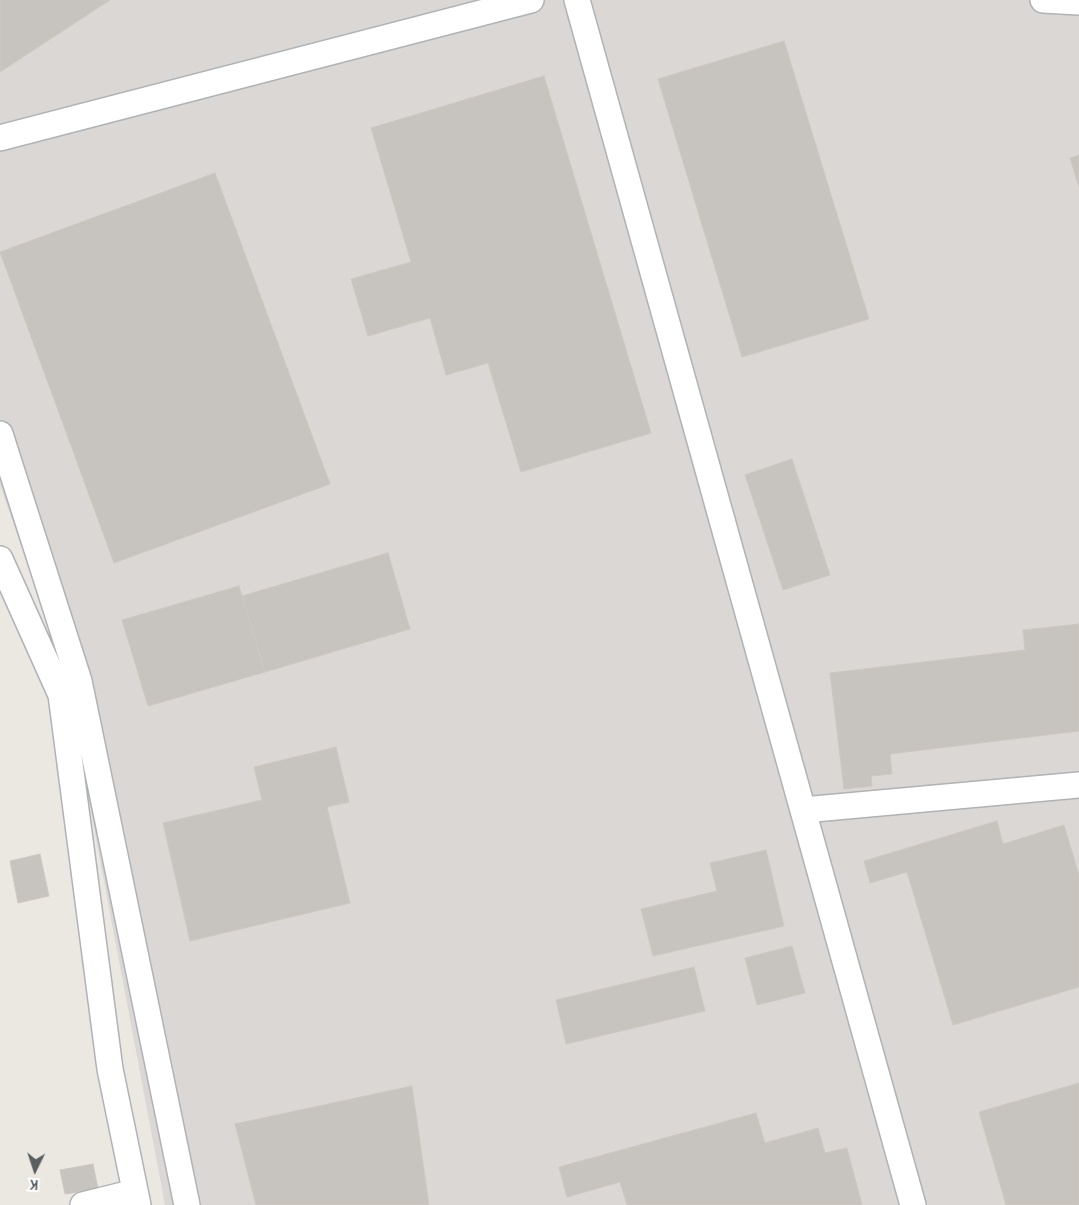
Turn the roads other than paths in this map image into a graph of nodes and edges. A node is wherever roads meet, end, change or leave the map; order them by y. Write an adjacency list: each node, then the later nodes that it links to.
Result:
1 (531, 0): 5 (street)
2 (577, 0): 9 (street)
3 (1044, 0): 4 (street)
4 (1079, 2)
5 (0, 138)
6 (0, 434): 12 (street)
7 (0, 559): 10 (street)
8 (1079, 785): 9 (street)
9 (803, 810): 13 (street)
10 (136, 1198): 11 (street)
11 (82, 1205)
12 (187, 1205)
13 (913, 1205)

